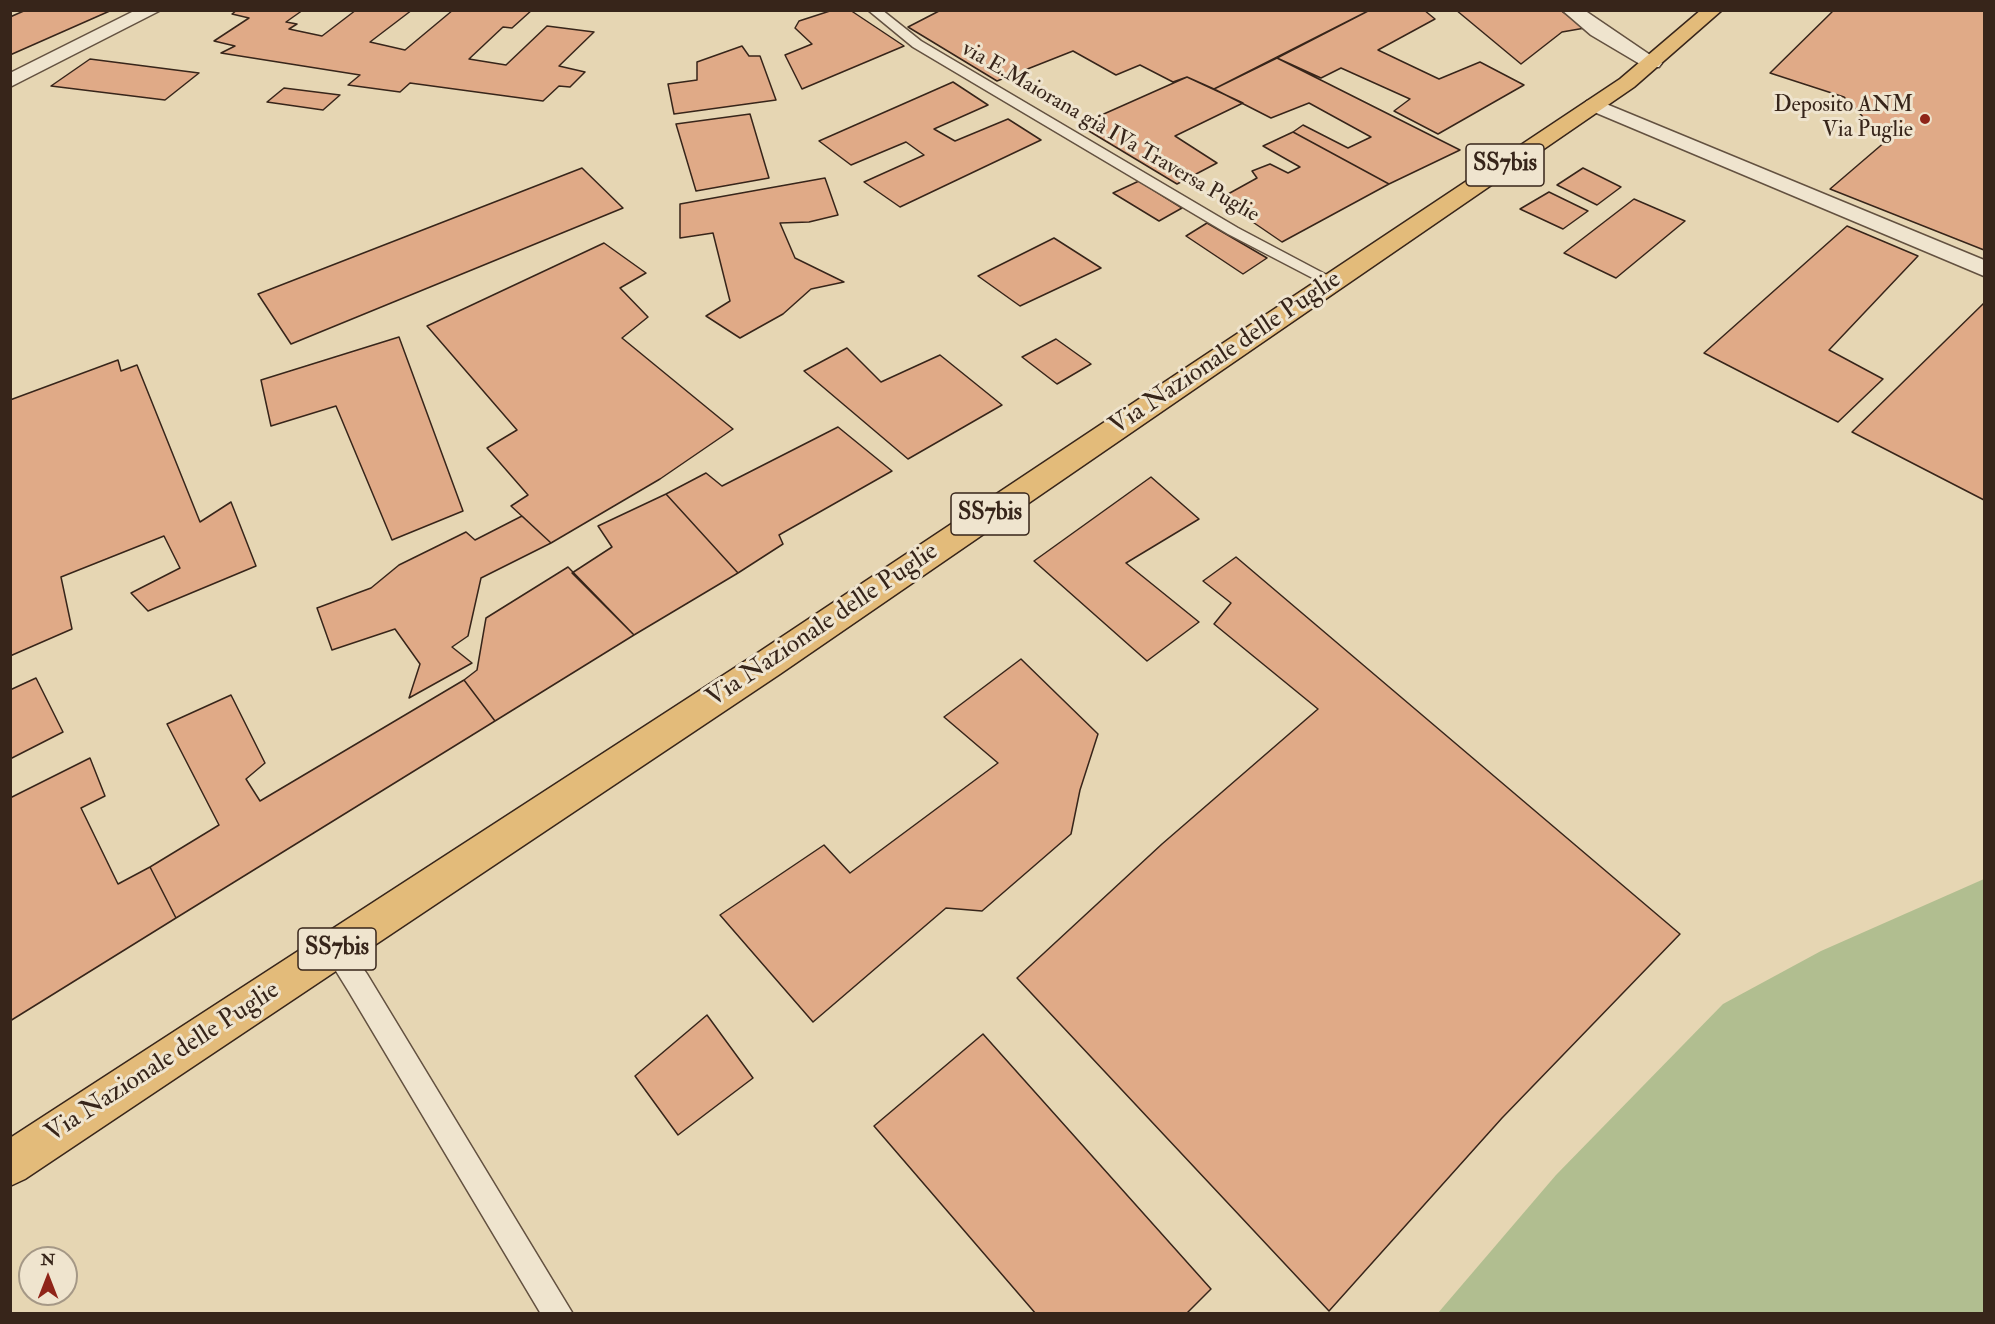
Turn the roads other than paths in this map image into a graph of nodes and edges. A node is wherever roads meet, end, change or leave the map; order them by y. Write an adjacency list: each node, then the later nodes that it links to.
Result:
1 (152, 10): 6 (street)
2 (874, 10): 9 (lane, via E.Maiorana già IVa Traversa Puglie)
3 (1571, 10): 5 (street)
4 (1713, 10): 5 (main road, Via Nazionale delle Puglie / SS7bis)
5 (1652, 63): 7 (main road, Via Nazionale delle Puglie / SS7bis)
6 (10, 81)
7 (1594, 105): 8 (street); 9 (main road, Via Nazionale delle Puglie / SS7bis)
8 (1984, 269)
9 (1332, 282): 10 (main road, Via Nazionale delle Puglie / SS7bis)
10 (335, 950): 11 (main road, Via Nazionale delle Puglie / SS7bis); 12 (lane)
11 (10, 1164)
12 (558, 1314)

